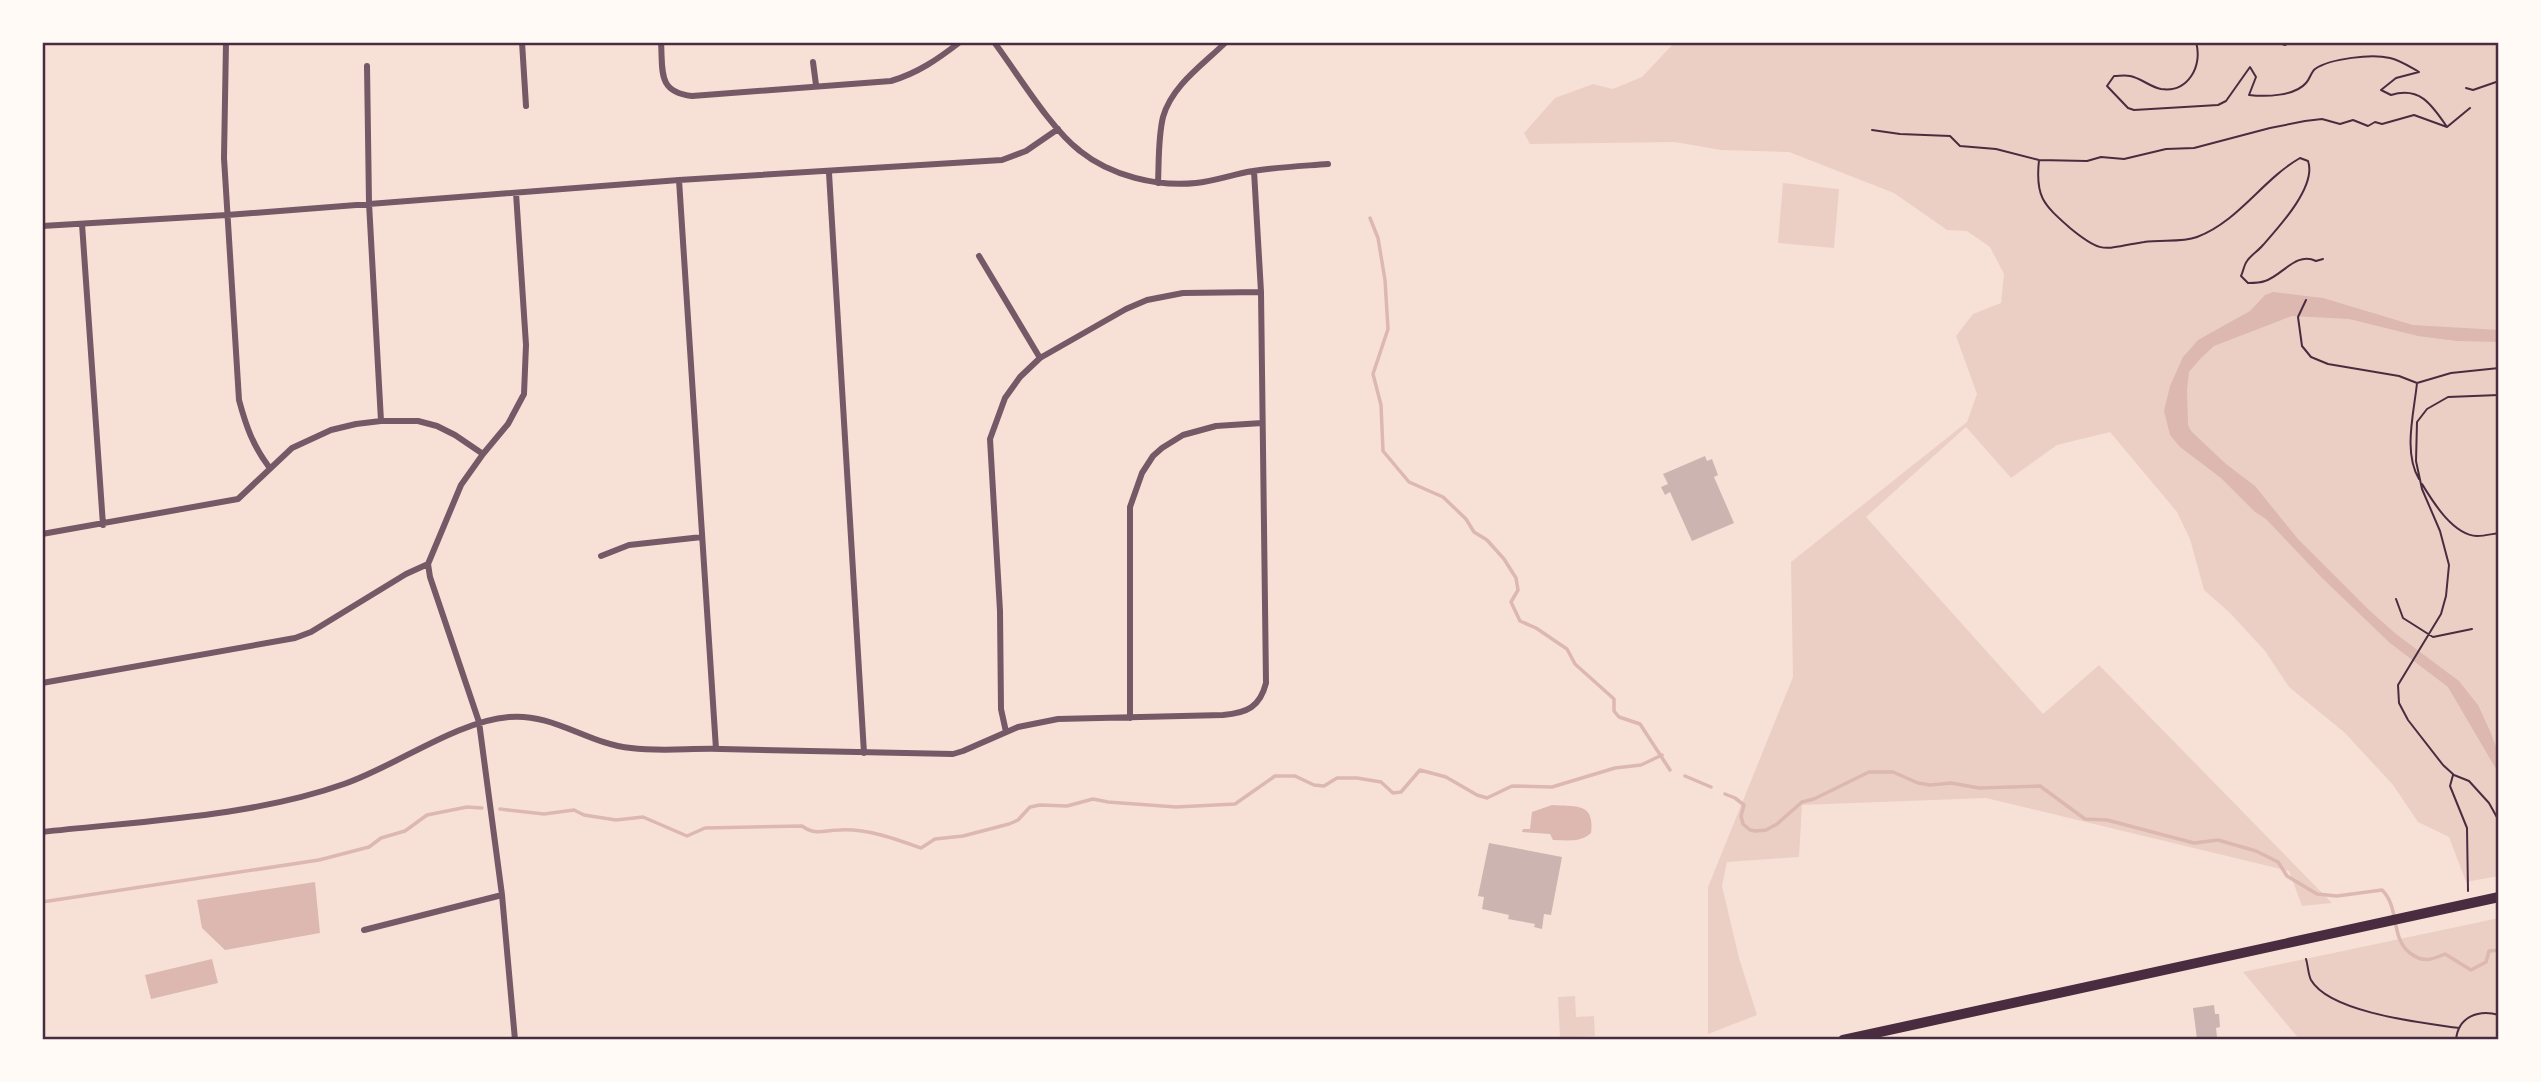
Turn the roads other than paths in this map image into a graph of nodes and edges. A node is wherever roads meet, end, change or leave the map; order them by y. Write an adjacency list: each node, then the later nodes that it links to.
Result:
1 (226, 42): 19 (street)
2 (522, 42): 10 (street)
3 (661, 42): 9 (street)
4 (960, 42): 9 (street)
5 (995, 42): 11 (street)
6 (1226, 42): 16 (street)
7 (813, 62): 9 (street)
8 (367, 66): 18 (street)
9 (816, 85)
10 (526, 106)
11 (1058, 129): 14 (street); 16 (street)
12 (1328, 164): 13 (street)
13 (1254, 171): 16 (street); 23 (street)
14 (829, 173): 15 (street); 39 (street)
15 (679, 180): 17 (street); 31 (street)
16 (1158, 183)
17 (516, 193): 18 (street); 27 (street)
18 (369, 202): 19 (street); 25 (street)
19 (227, 215): 20 (street); 28 (street)
20 (82, 224): 21 (street); 29 (street)
21 (42, 226)
22 (979, 256): 24 (street)
23 (1261, 292): 24 (street); 26 (street)
24 (1040, 358): 37 (street)
25 (381, 421): 27 (street); 28 (street)
26 (1262, 423): 35 (street); 35 (street)
27 (482, 454): 33 (street)
28 (269, 467): 29 (street)
29 (103, 525): 30 (street)
30 (42, 534)
31 (702, 537): 32 (street); 38 (street)
32 (601, 556)
33 (428, 564): 34 (street); 36 (street)
34 (42, 683)
35 (1130, 718): 37 (street)
36 (479, 722): 38 (street); 40 (street); 41 (street)
37 (1006, 733): 39 (street)
38 (716, 749): 39 (street)
39 (864, 753)
40 (42, 832)
41 (502, 895): 43 (street); 44 (street)
42 (2499, 897): 45 (main road)
43 (364, 930)
44 (515, 1040)
45 (1843, 1040)

